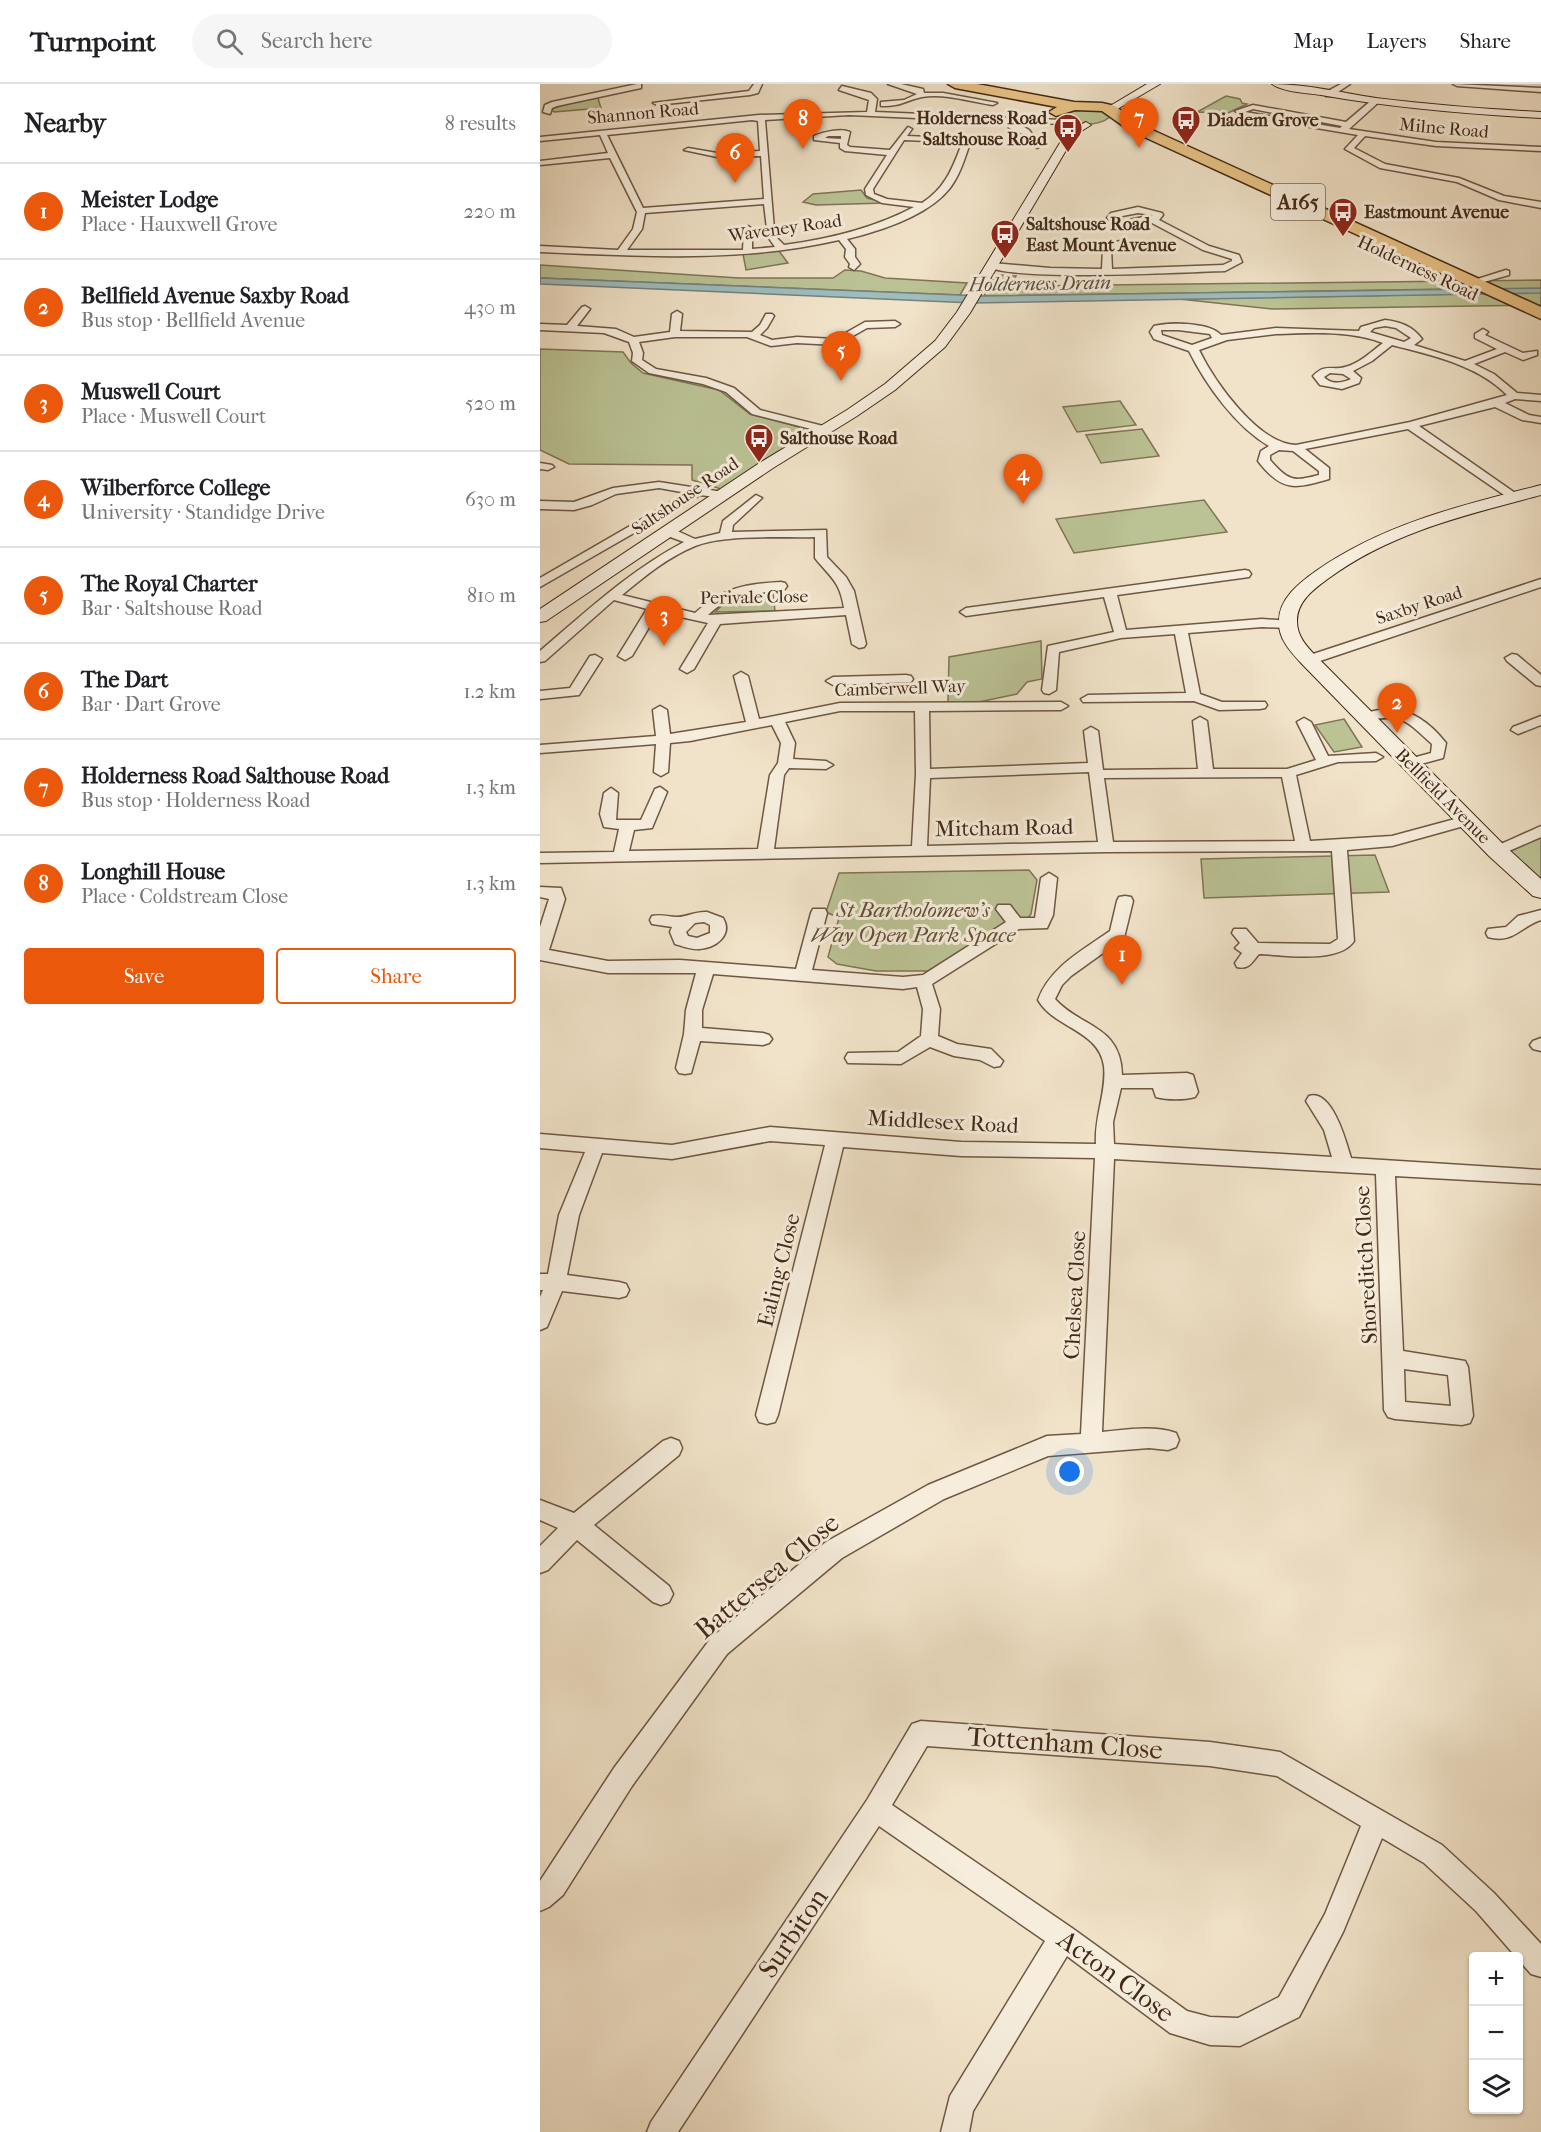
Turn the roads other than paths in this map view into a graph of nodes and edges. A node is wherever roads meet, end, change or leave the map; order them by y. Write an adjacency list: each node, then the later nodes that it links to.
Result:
1 (758, 84): 23 (street)
2 (892, 84): 15 (street)
3 (939, 84): 29 (highway, A165)
4 (955, 84): 20 (highway, A165)
5 (1137, 84): 21 (street)
6 (1155, 84): 30 (street)
7 (1277, 84): 13 (street)
8 (1346, 84): 13 (street)
9 (1457, 84): 12 (street)
10 (639, 86): 19 (street)
11 (844, 90): 22 (street)
12 (1541, 90)
13 (1329, 94): 17 (street)
14 (651, 95): 23 (street)
15 (921, 95): 18 (street); 22 (street)
16 (540, 101): 19 (street)
17 (1376, 101): 26 (street); 32 (street, Milne Road)
18 (993, 103)
19 (555, 104): 24 (street)
20 (1074, 106): 21 (highway, A165); 29 (highway, A165)
21 (1094, 106): 30 (highway, A165)
22 (872, 108): 25 (street, Shannon Road); 27 (street, Shannon Road)
23 (660, 111): 31 (street)
24 (547, 112)
25 (917, 115): 28 (street, Shannon Road); 36 (street)
26 (1541, 115)
27 (759, 117): 31 (street, Shannon Road); 41 (street)
28 (1010, 120): 29 (street, Shannon Road); 38 (street)
29 (1062, 121): 30 (highway, A165); 57 (street, Saltshouse Road)
30 (1105, 121): 61 (highway, Holderness Road / A165)
31 (667, 127): 33 (street, Shannon Road)
32 (1347, 128): 32 (street, Milne Road); 34 (street, Milne Road)
33 (602, 132): 37 (street, Shannon Road); 43 (street)
34 (1362, 135): 40 (street, Milne Road); 46 (street)
35 (846, 136): 42 (street)
36 (902, 138): 42 (street); 47 (street, Waveney Road)
37 (540, 139)
38 (1038, 144)
39 (688, 150): 41 (street)
40 (1541, 150)
41 (764, 153): 45 (street)
42 (892, 153): 47 (street)
43 (612, 155): 44 (street); 48 (street)
44 (540, 163)
45 (769, 201): 48 (street); 54 (street)
46 (1541, 205)
47 (923, 206): 51 (street, Waveney Road)
48 (640, 211): 56 (street)
49 (1153, 220): 59 (street)
50 (748, 229): 55 (street)
51 (841, 237): 54 (street, Waveney Road); 58 (street)
52 (1133, 245): 59 (street)
53 (540, 249): 56 (street, Waveney Road)
54 (782, 249): 55 (street, Waveney Road)
55 (747, 252): 56 (street, Waveney Road)
56 (621, 253)
57 (992, 266): 59 (street); 90 (street, Saltshouse Road)
58 (854, 267)
59 (1107, 270)
60 (1506, 273): 61 (street)
61 (1479, 290): 64 (highway, Holderness Road / A165); 69 (highway, Holderness Road / A165)
62 (585, 307): 71 (street)
63 (677, 313): 73 (street)
64 (1541, 314)
65 (769, 315): 74 (street)
66 (853, 320): 68 (street)
67 (895, 324): 68 (street)
68 (865, 325): 74 (street)
69 (1541, 325)
70 (540, 327): 71 (street)
71 (570, 328): 77 (street)
72 (1483, 332): 80 (street)
73 (675, 334): 74 (street); 77 (street)
74 (755, 334)
75 (1365, 334): 76 (street); 78 (street); 79 (street)
76 (1217, 337): 81 (street); 81 (street)
77 (633, 340): 90 (street)
78 (1390, 342): 79 (street); 84 (street)
79 (1407, 345): 83 (street)
80 (1505, 348): 82 (street); 83 (street)
81 (1193, 349): 91 (street)
82 (1533, 353)
83 (1465, 364): 85 (street)
84 (1346, 371)
85 (1514, 396): 86 (street); 87 (street)
86 (1541, 398)
87 (1496, 403): 88 (street); 89 (street)
88 (1541, 420)
89 (1410, 425): 92 (street); 96 (street)
90 (827, 430): 95 (street, Saltshouse Road)
91 (1277, 446): 92 (street); 92 (street)
92 (1296, 448)
93 (1541, 490): 96 (street)
94 (698, 491): 95 (street); 98 (street); 102 (street, Saltshouse Road)
95 (723, 495): 99 (street, Saltshouse Road)
96 (1514, 497): 116 (street)
97 (756, 498): 100 (street)
98 (540, 505)
99 (669, 532): 101 (street); 104 (street, Saltshouse Road)
100 (726, 536): 101 (street); 111 (street)
101 (692, 543): 109 (street)
102 (572, 565): 104 (street); 105 (street, Saltshouse Road)
103 (1245, 574): 108 (street)
104 (601, 575): 113 (street, Saltshouse Road)
105 (540, 583)
106 (1541, 584): 124 (street, Saxby Road)
107 (781, 586): 114 (street)
108 (1110, 594): 112 (street); 118 (street)
109 (612, 596): 110 (street, Perivale Close); 121 (street)
110 (654, 608): 114 (street, Perivale Close); 120 (street)
111 (851, 611): 115 (street, Perivale Close); 119 (street)
112 (966, 612)
113 (540, 617)
114 (698, 617): 115 (street, Perivale Close)
115 (716, 620): 125 (street)
116 (1287, 624): 117 (street); 124 (street, Bellfield Avenue)
117 (1181, 628): 118 (street); 131 (street)
118 (1121, 634): 129 (street)
119 (859, 644)
120 (625, 656)
121 (540, 658)
122 (1512, 658): 128 (street)
123 (595, 659): 130 (street)
124 (1309, 660): 138 (street, Bellfield Avenue)
125 (687, 669)
126 (741, 676): 143 (street)
127 (906, 679): 135 (street)
128 (1541, 682)
129 (1049, 690)
130 (540, 695)
131 (1194, 697): 132 (street); 133 (street)
132 (1088, 699)
133 (1260, 705)
134 (1062, 706): 136 (street, Camberwell Way)
135 (840, 707): 136 (street, Camberwell Way); 141 (street, Camberwell Way)
136 (922, 707): 154 (street)
137 (660, 710): 146 (street)
138 (1359, 712): 150 (street, Bellfield Avenue); 150 (street)
139 (1541, 720): 144 (street)
140 (1200, 721): 155 (street)
141 (777, 722): 143 (street, Camberwell Way); 157 (street)
142 (1304, 722): 149 (street)
143 (754, 725): 146 (street, Camberwell Way)
144 (1518, 730)
145 (1091, 731): 153 (street)
146 (663, 739): 147 (street, Camberwell Way); 152 (street)
147 (540, 749)
148 (1376, 757): 149 (street)
149 (1324, 762): 156 (street)
150 (1410, 763): 160 (street, Bellfield Avenue)
151 (826, 765): 157 (street)
152 (658, 768)
153 (1096, 770): 154 (street); 155 (street); 165 (street)
154 (923, 774): 166 (street)
155 (1206, 774): 156 (street)
156 (1288, 774): 163 (street)
157 (779, 775): 168 (street)
158 (660, 792): 161 (street)
159 (611, 793): 161 (street)
160 (1466, 821): 164 (street, Mitcham Road); 167 (street, Bellfield Avenue)
161 (627, 825): 169 (street)
162 (1541, 831): 167 (street)
163 (1303, 845): 164 (street, Mitcham Road); 165 (street, Mitcham Road)
164 (1339, 846): 183 (street)
165 (1106, 847): 166 (street, Mitcham Road)
166 (919, 851): 168 (street, Mitcham Road)
167 (1497, 851): 172 (street, Bellfield Avenue)
168 (765, 855): 169 (street, Mitcham Road)
169 (620, 857): 170 (street, Mitcham Road)
170 (540, 858)
171 (1048, 878): 180 (street)
172 (1541, 891)
173 (540, 892): 184 (street)
174 (1125, 901): 196 (street)
175 (1004, 909): 180 (street)
176 (819, 913): 187 (street)
177 (1541, 915): 181 (street)
178 (658, 920): 179 (street)
179 (683, 923): 182 (street); 182 (street)
180 (1016, 923): 188 (street)
181 (1494, 933)
182 (691, 944): 185 (street)
183 (1245, 948)
184 (540, 953): 185 (street)
185 (680, 966): 186 (street)
186 (706, 968): 187 (street); 189 (street)
187 (802, 974): 188 (street)
188 (922, 981): 191 (street)
189 (693, 1034): 190 (street); 194 (street)
190 (763, 1039)
191 (929, 1039): 192 (street); 193 (street)
192 (854, 1058)
193 (994, 1061)
194 (685, 1068)
195 (1161, 1081): 196 (street)
196 (1114, 1082): 201 (street, Chelsea Close)
197 (1315, 1101): 202 (street)
198 (836, 1138): 200 (street, Middlesex Road); 201 (street, Middlesex Road); 209 (street, Ealing Close)
199 (540, 1141): 200 (street, Middlesex Road)
200 (596, 1146): 205 (street)
201 (1106, 1151): 202 (street, Middlesex Road); 211 (street, Chelsea Close)
202 (1344, 1165): 203 (street, Middlesex Road)
203 (1385, 1169): 204 (street, Middlesex Road); 208 (street, Shoreditch Close)
204 (1541, 1178)
205 (548, 1282): 206 (street); 207 (street)
206 (619, 1290)
207 (540, 1321)
208 (1393, 1359)
209 (767, 1415)
210 (1168, 1440): 211 (street, Battersea Close)
211 (1091, 1442): 220 (street, Battersea Close)
212 (671, 1448): 214 (street)
213 (540, 1510): 214 (street)
214 (576, 1526): 215 (street); 216 (street)
215 (540, 1562)
216 (661, 1594)
217 (921, 1733): 218 (street, Surbiton); 219 (street, Tottenham Close)
218 (876, 1809): 221 (street, Acton Close); 223 (street, Surbiton)
219 (1376, 1821): 221 (street, Acton Close); 222 (street)
220 (540, 1898)
221 (1063, 1937): 224 (street)
222 (1541, 1964)
223 (661, 2132)
224 (955, 2132)

